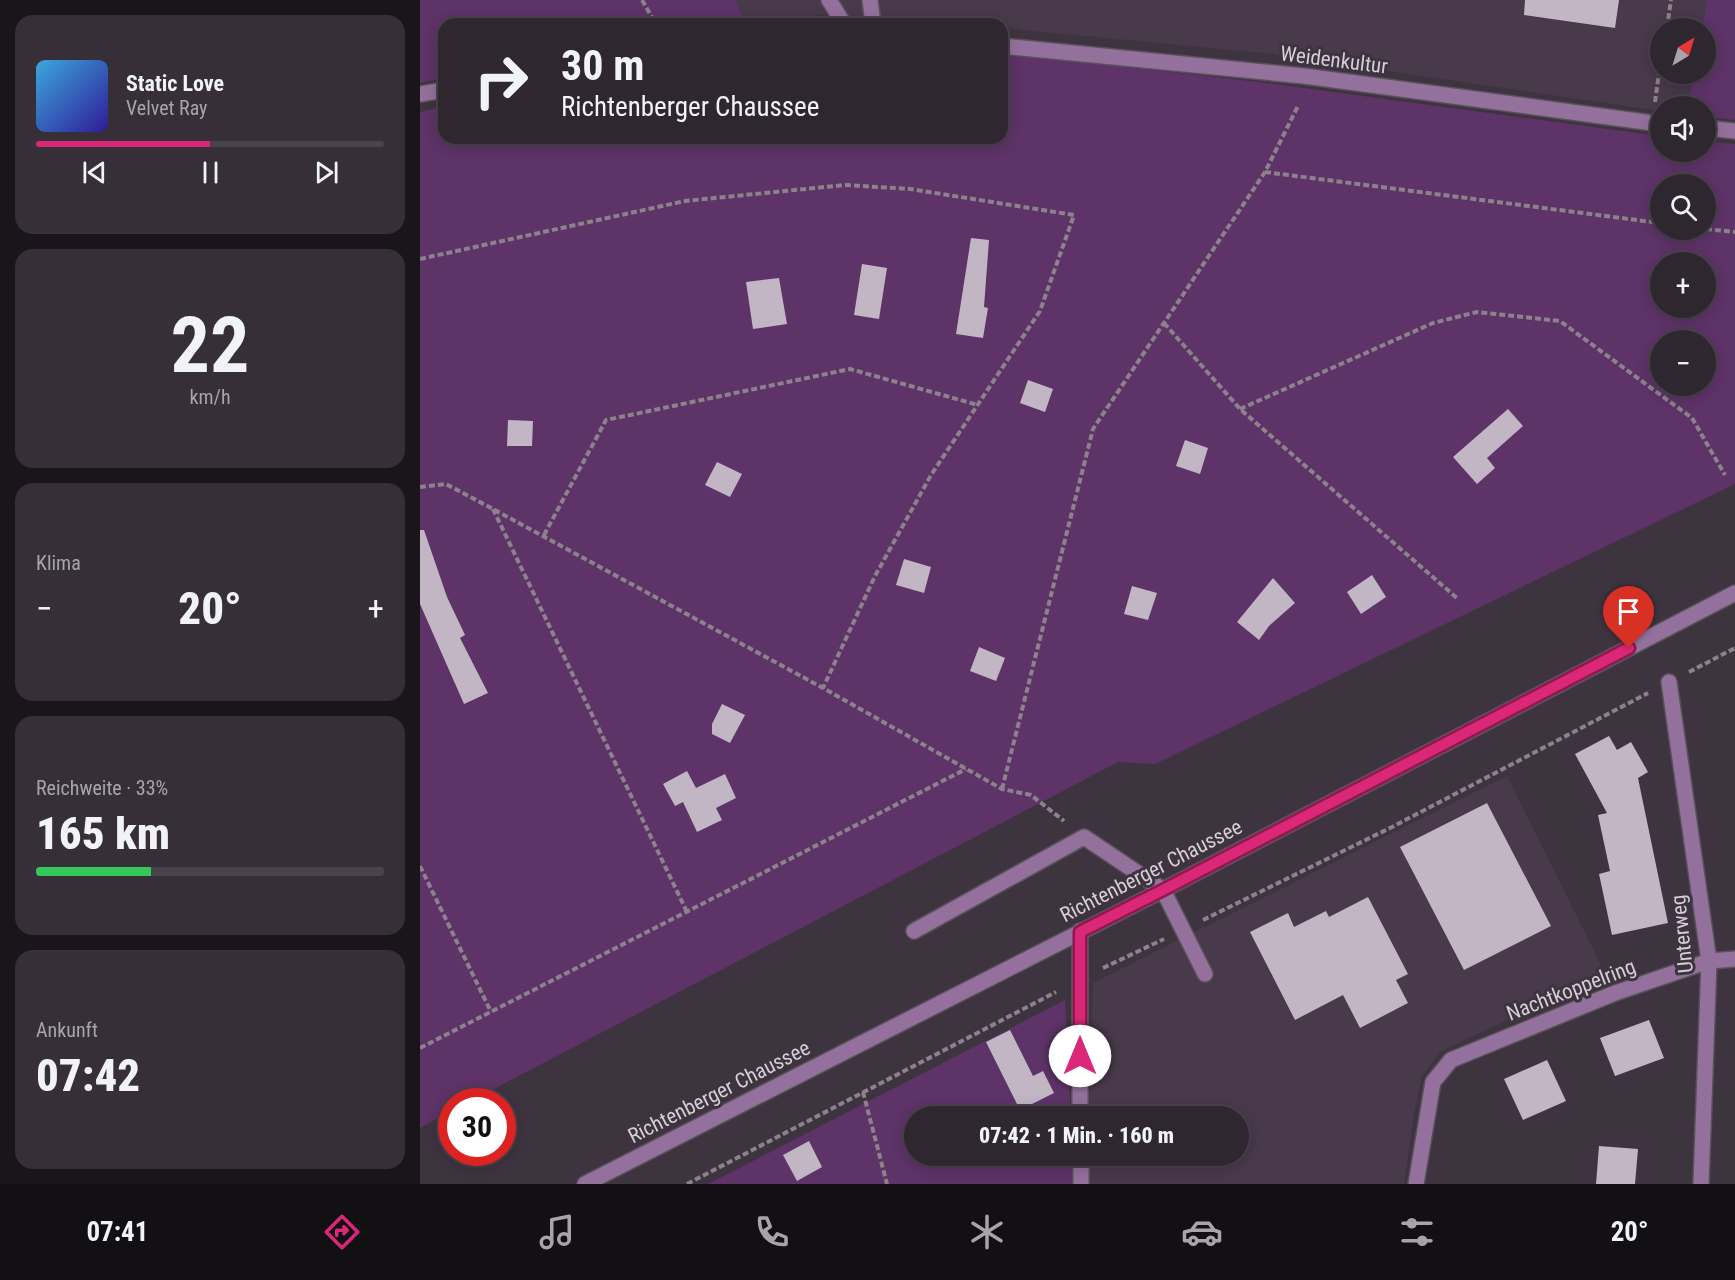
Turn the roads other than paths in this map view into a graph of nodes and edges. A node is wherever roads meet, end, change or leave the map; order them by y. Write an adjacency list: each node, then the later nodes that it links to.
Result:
1 (829, 0): 3 (street)
2 (870, 0): 4 (street)
3 (840, 18)
4 (872, 18)
5 (1008, 47): 8 (street, Weidenkultur)
6 (438, 91): 7 (street)
7 (420, 94)
8 (1650, 123)
9 (1716, 129): 10 (street)
10 (1735, 131)
11 (1735, 593): 13 (street, Richtenberger Chaussee)
12 (1669, 682): 17 (street, Unterweg)
13 (1163, 890): 14 (street); 15 (street, Richtenberger Chaussee); 18 (street)
14 (914, 931)
15 (1080, 932): 19 (street); 21 (street, Richtenberger Chaussee)
16 (1735, 959): 17 (street, Nachtkoppelring)
17 (1709, 961): 23 (street, Nachtkoppelring); 24 (street, Unterweg)
18 (1205, 974)
19 (1080, 1106)
20 (1081, 1166): 22 (street)
21 (585, 1184)
22 (1081, 1184)
23 (1416, 1184)
24 (1701, 1184)

